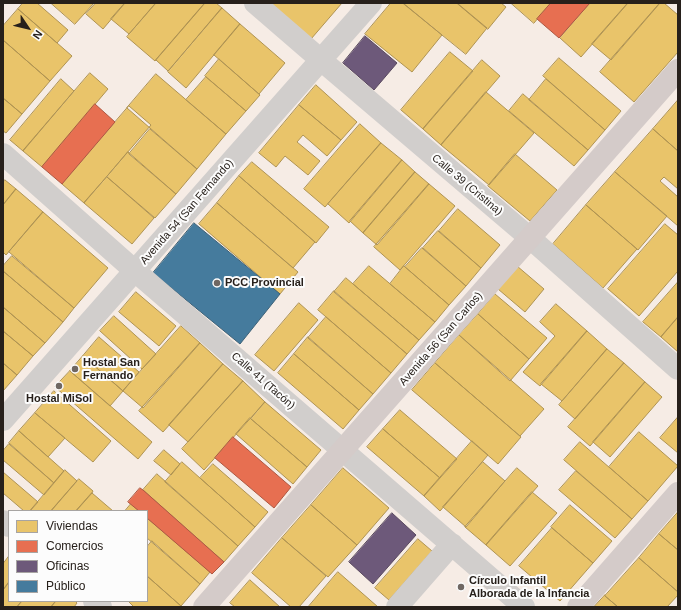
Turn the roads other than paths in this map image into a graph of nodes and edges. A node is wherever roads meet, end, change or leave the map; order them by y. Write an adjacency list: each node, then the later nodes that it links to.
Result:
1 (255, 3): 3 (street, Calle 39 (Cristina))
2 (371, 3): 3 (street, Avenida 54 (San Fernando))
3 (321, 60): 6 (street, Calle 39 (Cristina)); 7 (street, Avenida 54 (San Fernando))
4 (678, 70): 6 (main road, Avenida 56 (San Carlos))
5 (3, 154): 7 (street, Calle 41 (Tacón))
6 (530, 238): 8 (street, Calle 39 (Cristina)); 10 (main road, Avenida 56 (San Carlos))
7 (135, 271): 9 (street, Avenida 54 (San Fernando)); 10 (street, Calle 41 (Tacón))
8 (678, 369)
9 (3, 420)
10 (343, 450): 12 (street, Calle 41 (Tacón)); 13 (main road, Avenida 56 (San Carlos))
11 (678, 493): 16 (main road)
12 (452, 544): 14 (street); 15 (street, Calle 41 (Tacón))
13 (204, 607)
14 (398, 607)
15 (524, 607)
16 (578, 607)

